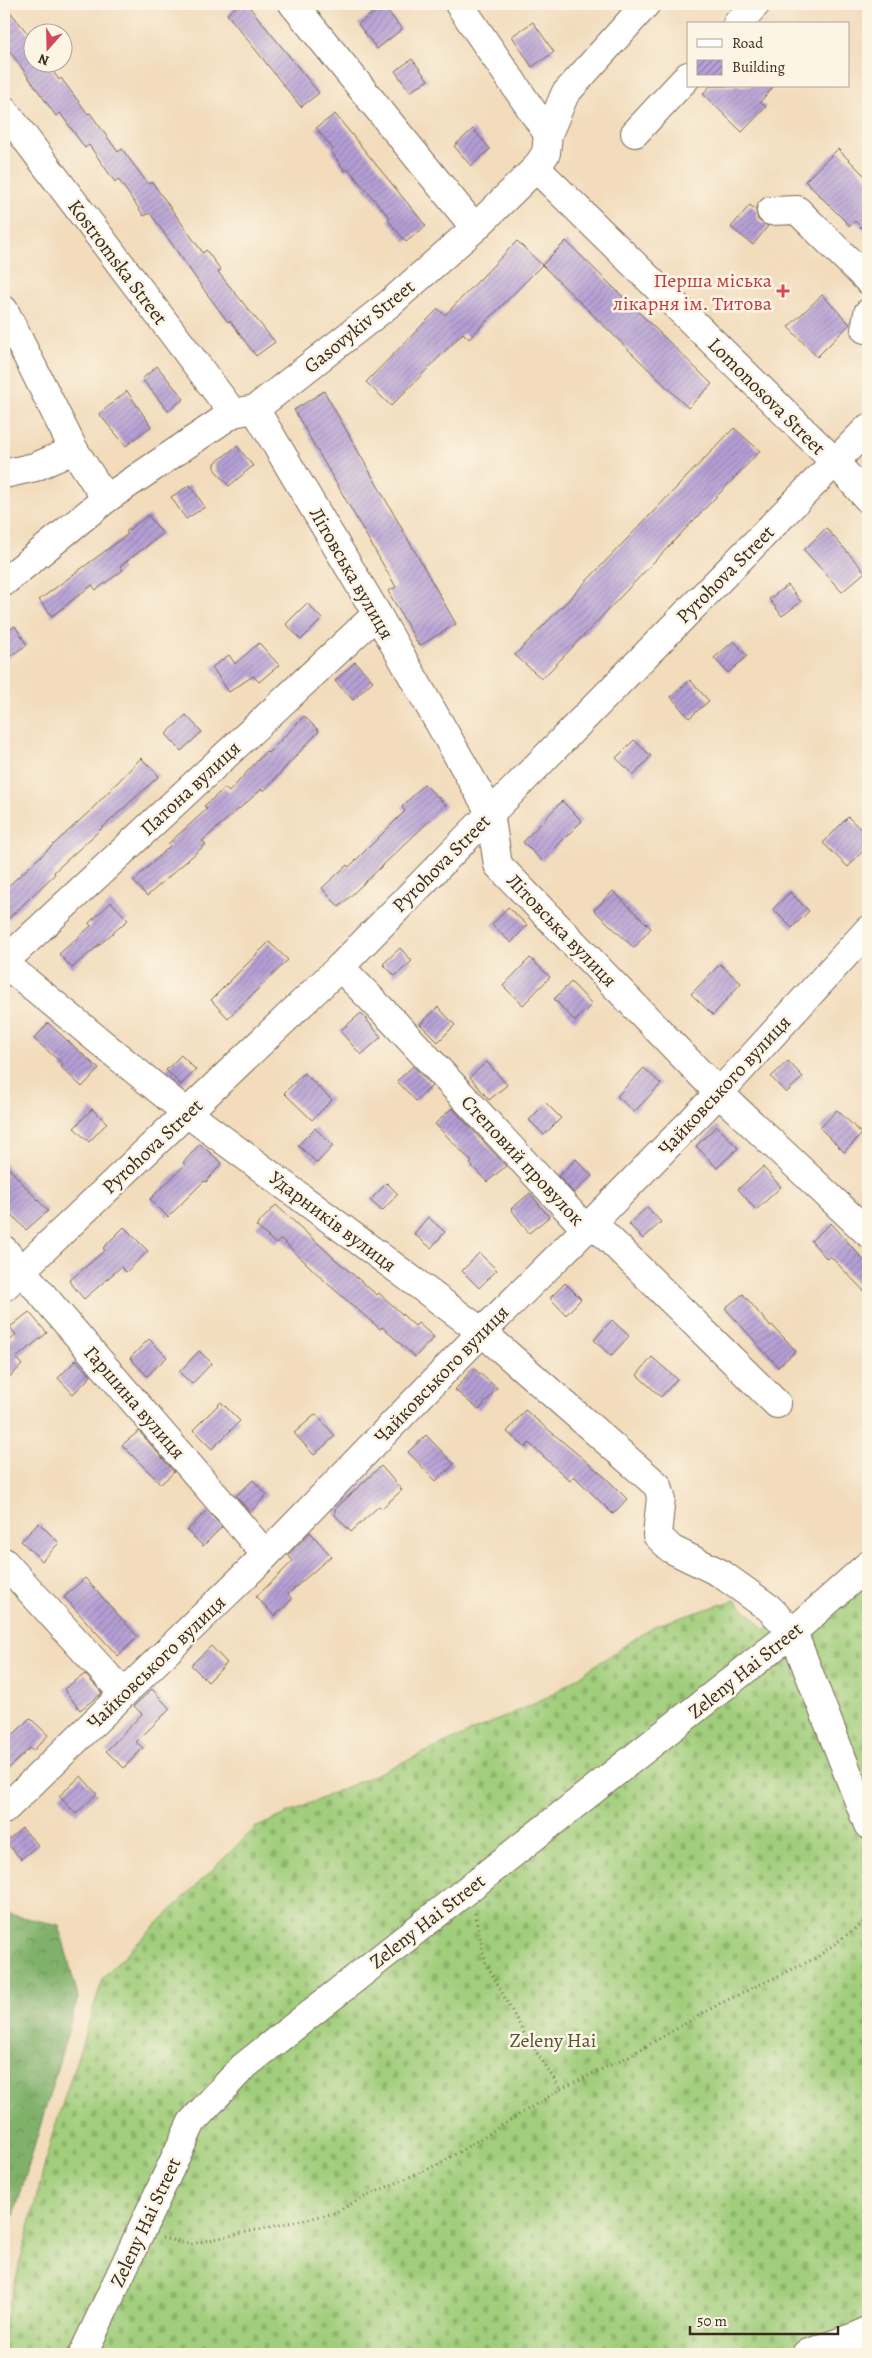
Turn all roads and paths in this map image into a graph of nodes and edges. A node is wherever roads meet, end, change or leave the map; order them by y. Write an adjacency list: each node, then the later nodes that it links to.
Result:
1 (293, 4): 12 (street)
2 (459, 4): 9 (street)
3 (646, 4): 9 (street, Gasovykiv Street)
4 (756, 4): 5 (street)
5 (739, 22)
6 (687, 77): 8 (street)
7 (4, 110): 15 (street, Kostromska Street)
8 (634, 133)
9 (548, 134): 10 (street, Gasovykiv Street)
10 (536, 168): 12 (street, Gasovykiv Street); 18 (street, Lomonosova Street)
11 (771, 211): 13 (street)
12 (475, 228): 15 (street, Gasovykiv Street)
13 (868, 280)
14 (4, 310): 17 (street)
15 (244, 411): 20 (street, Gasovykiv Street); 23 (street, Літовська вулиця)
16 (868, 428): 18 (street, Pyrohova Street)
17 (74, 450): 19 (street); 20 (street)
18 (834, 462): 21 (street, Lomonosova Street); 24 (street, Pyrohova Street)
19 (4, 474)
20 (106, 499): 22 (street, Gasovykiv Street)
21 (868, 499)
22 (4, 582)
23 (377, 614): 24 (street, Літовська вулиця); 26 (street, Патона вулиця)
24 (490, 812): 27 (street, Pyrohova Street); 28 (street, Літовська вулиця)
25 (868, 930): 28 (street, Чайковського вулиця)
26 (4, 962): 29 (street, Ударників вулиця)
27 (340, 967): 29 (street, Pyrohova Street); 30 (street, Степовий провулок)
28 (719, 1093): 30 (street, Чайковського вулиця); 31 (street, Літовська вулиця)
29 (187, 1113): 32 (street, Pyrohova Street); 33 (street, Ударників вулиця)
30 (586, 1229): 33 (street, Чайковського вулиця); 34 (street, Степовий провулок)
31 (868, 1233)
32 (9, 1269): 35 (street, Гаршина вулиця)
33 (482, 1332): 35 (street, Чайковського вулиця); 38 (street, Ударників вулиця)
34 (777, 1404)
35 (266, 1554): 39 (street, Чайковського вулиця)
36 (4, 1562): 39 (street)
37 (868, 1565): 38 (street, Zeleny Hai Street)
38 (793, 1632): 41 (street); 45 (street, Zeleny Hai Street)
39 (123, 1694): 40 (street, Чайковського вулиця)
40 (4, 1810)
41 (868, 1825)
42 (470, 1906): 44 (path)
43 (868, 1919): 44 (path)
44 (561, 2089): 45 (path)
45 (140, 2234): 47 (street, Zeleny Hai Street)
46 (868, 2330): 48 (street)
47 (83, 2354)
48 (806, 2354)

